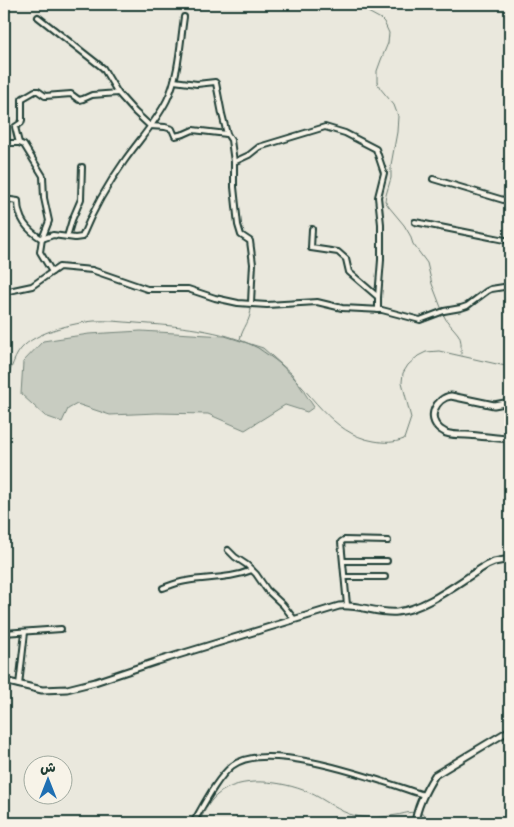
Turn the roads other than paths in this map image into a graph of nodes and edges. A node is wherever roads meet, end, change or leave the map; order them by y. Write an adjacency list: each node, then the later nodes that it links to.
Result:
1 (38, 17): 4 (street)
2 (184, 17): 3 (street)
3 (174, 81): 5 (street); 6 (street)
4 (118, 93): 5 (street); 8 (street)
5 (150, 126): 6 (street); 16 (street)
6 (227, 134): 9 (street)
7 (4, 143): 8 (street)
8 (19, 143): 17 (street)
9 (234, 162): 22 (street); 23 (street)
10 (82, 167): 16 (street)
11 (433, 179): 13 (street)
12 (4, 199): 17 (street)
13 (510, 202)
14 (416, 222): 18 (street)
15 (312, 230): 22 (street)
16 (67, 236): 17 (street)
17 (42, 239): 19 (street)
18 (510, 240)
19 (52, 272): 21 (street); 23 (street)
20 (510, 286): 24 (street)
21 (4, 292)
22 (378, 297): 24 (street)
23 (251, 304): 24 (street)
24 (378, 310)
25 (510, 402): 26 (street)
26 (510, 439)
27 (388, 541): 30 (street)
28 (228, 550): 32 (street)
29 (510, 559): 36 (street)
30 (343, 561): 31 (street); 33 (street)
31 (387, 561)
32 (252, 570): 35 (street); 37 (street)
33 (345, 577): 34 (street); 36 (street)
34 (385, 577)
35 (163, 588)
36 (347, 605): 37 (street)
37 (294, 619): 42 (street)
38 (61, 630): 39 (street)
39 (25, 632): 40 (street); 42 (street)
40 (4, 633)
41 (4, 681): 42 (street)
42 (19, 685)
43 (510, 730): 44 (street)
44 (424, 795): 45 (street); 46 (street)
45 (416, 820)
46 (193, 823)

